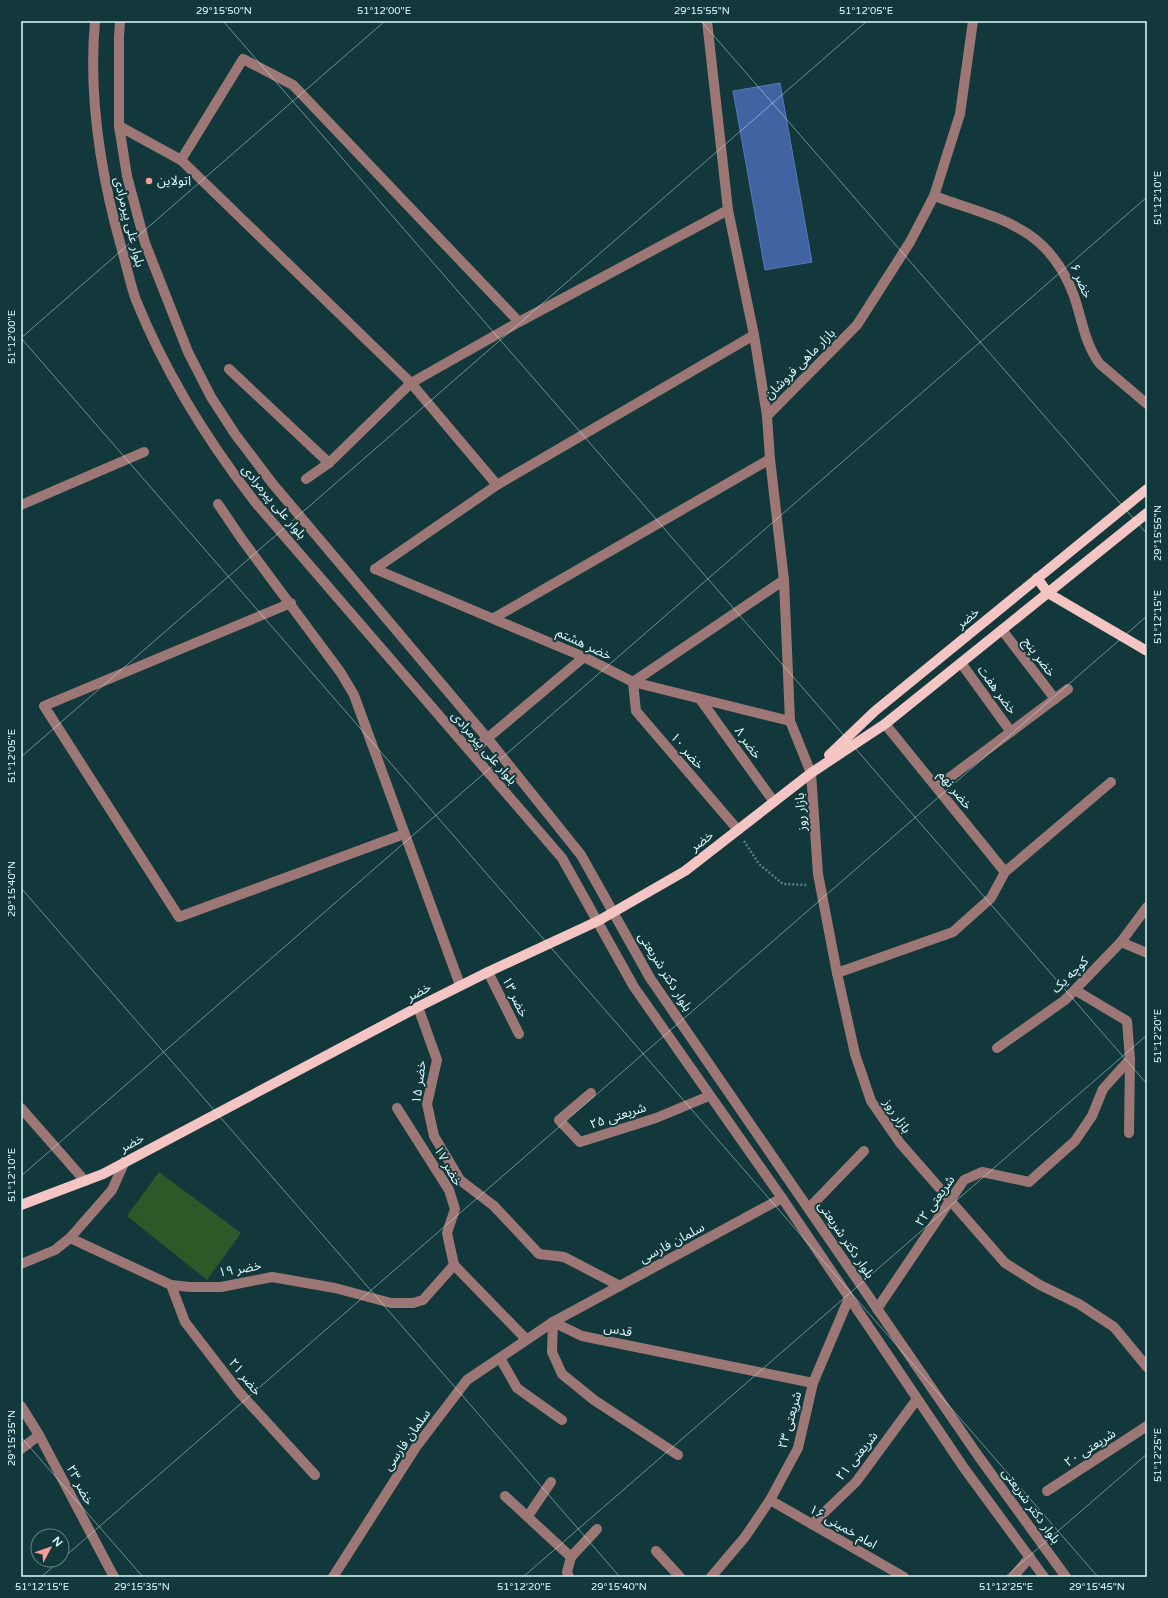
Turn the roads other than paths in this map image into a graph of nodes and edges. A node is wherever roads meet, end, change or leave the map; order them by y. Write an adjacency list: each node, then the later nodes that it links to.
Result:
1 (95, 21): 41 (street, بلوار علی پیرمرادی)
2 (120, 21): 5 (street, بلوار علی پیرمرادی)
3 (707, 21): 8 (street)
4 (973, 21): 7 (street, بازار ماهی فروشان)
5 (120, 126): 6 (street); 40 (street, بلوار علی پیرمرادی)
6 (181, 160): 9 (street); 12 (street)
7 (934, 196): 13 (street, خضر ۶); 14 (street, بازار ماهی فروشان)
8 (728, 210): 9 (street); 10 (street)
9 (519, 322): 12 (street)
10 (754, 335): 14 (street); 19 (street)
11 (229, 369): 17 (street)
12 (411, 383): 17 (street); 19 (street)
13 (1147, 404)
14 (767, 416): 16 (street, بازار ماهی فروشان)
15 (144, 452): 22 (street)
16 (770, 459): 25 (street, بازار ماهی فروشان); 28 (street)
17 (329, 463): 18 (street)
18 (306, 480)
19 (497, 485): 28 (street, خضر هشتم)
20 (1147, 489): 24 (main road, خضر)
21 (218, 504): 27 (street)
22 (21, 505)
23 (1145, 518): 26 (main road, خضر)
24 (1037, 578): 26 (main road); 42 (main road, خضر)
25 (784, 580): 33 (street); 37 (street, بازار ماهی فروشان)
26 (1048, 593): 29 (main road, خضر); 30 (main road)
27 (291, 604): 47 (street); 47 (street)
28 (494, 618): 31 (street, خضر هشتم)
29 (1002, 630): 32 (main road, خضر); 36 (street, خضر پنج)
30 (1147, 651)
31 (584, 657): 33 (street, خضر هشتم); 40 (street)
32 (961, 663): 38 (main road, خضر); 39 (street, خضر هفت)
33 (633, 682): 35 (street, خضر هشتم); 46 (street, خضر ۱۰)
34 (1068, 689): 36 (street)
35 (700, 698): 37 (street, خضر هشتم); 45 (street, خضر ۸)
36 (1055, 699): 39 (street)
37 (790, 721): 42 (street, بازار ماهی فروشان)
38 (885, 724): 42 (main road, خضر); 44 (street, خضر نهم)
39 (1011, 732): 44 (street)
40 (488, 739): 41 (street); 50 (street, بلوار علی پیرمرادی)
41 (471, 752): 51 (street, بلوار علی پیرمرادی)
42 (811, 774): 45 (main road, خضر); 55 (street, بازار روز)
43 (1111, 782): 48 (street)
44 (937, 787): 48 (street, خضر نهم)
45 (774, 802): 46 (main road, خضر)
46 (738, 830): 50 (main road, خضر)
47 (404, 834): 57 (street)
48 (1005, 872): 55 (street)
49 (1147, 907): 52 (street, کوچه یک)
50 (615, 912): 51 (main road, خضر); 56 (street, بلوار دکتر شریعتی)
51 (598, 921): 54 (main road, خضر); 58 (street)
52 (1121, 942): 53 (street); 59 (street, کوچه یک)
53 (1147, 953)
54 (488, 972): 57 (main road, خضر); 61 (street, خضر ۱۳)
55 (837, 973): 73 (street, بازار روز)
56 (650, 978): 58 (street); 75 (street, بلوار دکتر شریعتی)
57 (460, 985): 60 (main road, خضر)
58 (634, 987): 65 (street)
59 (1075, 990): 62 (street, کوچه یک); 63 (street)
60 (418, 1007): 70 (main road, خضر); 80 (street, خضر ۱۵)
61 (519, 1034)
62 (997, 1048)
63 (1130, 1059): 68 (street); 73 (street, شریعتی ۲۲)
64 (591, 1094): 65 (street, شریعتی ۲۵)
65 (709, 1096): 72 (street)
66 (21, 1108): 71 (street)
67 (397, 1108): 78 (street, خضر ۱۷)
68 (1129, 1133)
69 (864, 1152): 75 (street)
70 (125, 1161): 71 (main road, خضر); 76 (street)
71 (85, 1181): 74 (main road, خضر)
72 (782, 1198): 80 (street, سلمان فارسی); 81 (street)
73 (950, 1201): 82 (street, شریعتی ۲۲); 86 (street, بازار روز)
74 (21, 1205)
75 (808, 1208): 82 (street, بلوار دکتر شریعتی)
76 (70, 1238): 77 (street); 79 (street, خضر ۱۹)
77 (21, 1264)
78 (454, 1265): 79 (street, خضر ۱۹); 84 (street)
79 (172, 1285): 95 (street, خضر ۲۱)
80 (620, 1286): 83 (street, سلمان فارسی)
81 (850, 1298): 87 (street, شریعتی ۲۳); 88 (street)
82 (877, 1309): 114 (street, بلوار دکتر شریعتی)
83 (553, 1322): 84 (street); 87 (street, قدس); 94 (street)
84 (526, 1339): 85 (street, سلمان فارسی)
85 (500, 1358): 90 (street); 107 (street, سلمان فارسی)
86 (1147, 1367)
87 (813, 1383): 99 (street, شریعتی ۲۳)
88 (918, 1399): 101 (street, شریعتی ۲۱); 105 (street)
89 (21, 1406): 92 (street, خضر ۲۳)
90 (562, 1420)
91 (1147, 1426): 97 (street, شریعتی ۲۰)
92 (39, 1435): 93 (street); 106 (street, خضر ۲۳)
93 (21, 1449)
94 (678, 1455)
95 (315, 1475)
96 (551, 1482): 100 (street)
97 (1047, 1491)
98 (505, 1496): 100 (street)
99 (770, 1500): 101 (street, امام خمینی ۱۶); 110 (street, شریعتی ۲۳)
100 (528, 1516): 104 (street)
101 (812, 1524): 111 (street, امام خمینی ۱۶)
102 (597, 1529): 104 (street)
103 (656, 1552): 109 (street)
104 (571, 1557): 108 (street)
105 (1030, 1557): 112 (street); 113 (street)
106 (114, 1577)
107 (333, 1577)
108 (569, 1577)
109 (680, 1577)
110 (711, 1577)
111 (904, 1577)
112 (1013, 1577)
113 (1044, 1577)
114 (1066, 1577)

